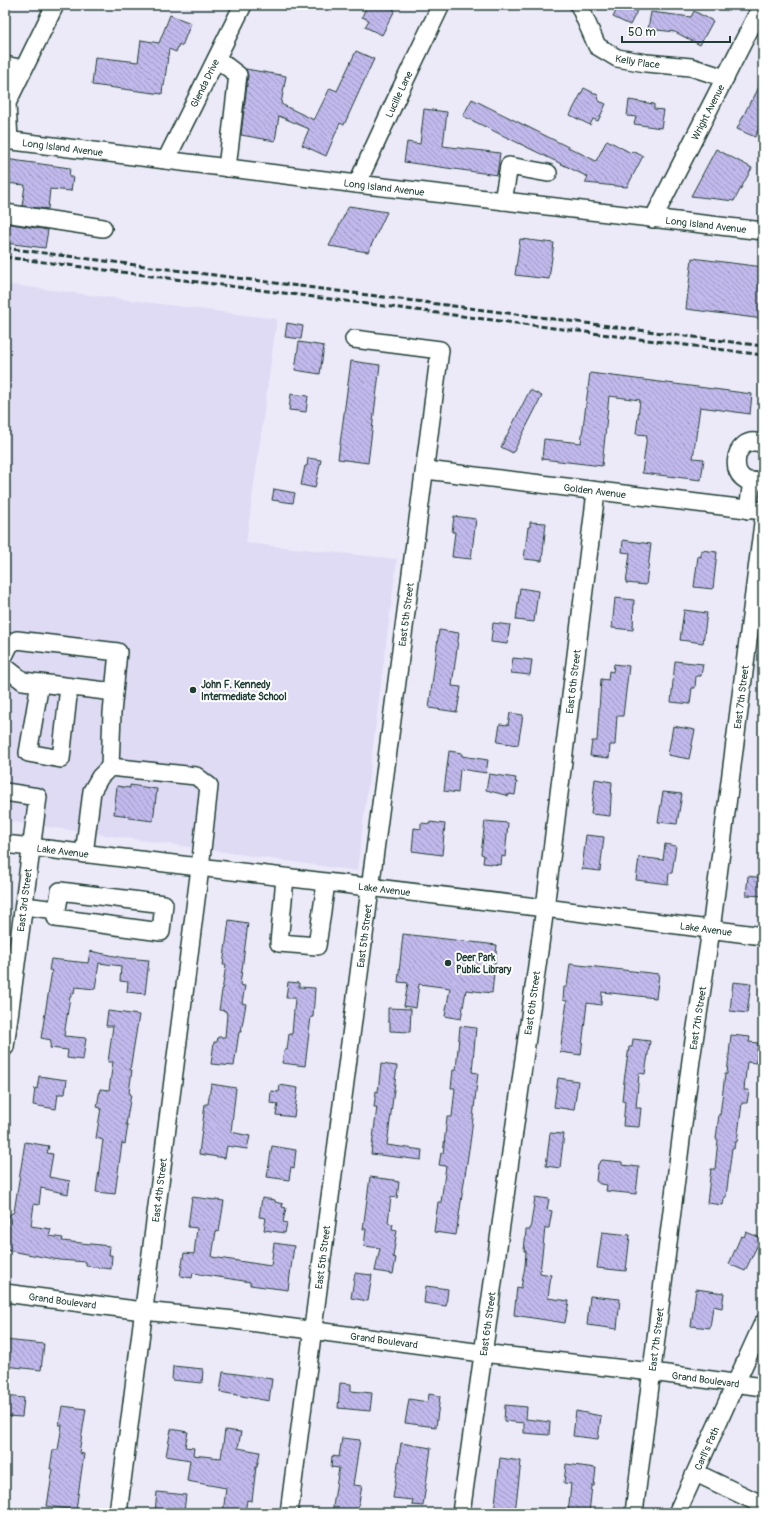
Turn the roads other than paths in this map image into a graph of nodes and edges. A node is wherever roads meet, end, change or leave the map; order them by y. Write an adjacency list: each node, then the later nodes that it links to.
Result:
1 (55, 5): 8 (street)
2 (243, 5): 6 (street, Glenda Drive)
3 (441, 5): 15 (street, Lucille Lane)
4 (579, 5): 9 (street, Kelly Place)
5 (762, 5): 9 (street, Wright Avenue)
6 (217, 59): 12 (street, Glenda Drive); 13 (street)
7 (5, 65): 8 (street)
8 (23, 69): 10 (street)
9 (725, 78): 18 (street, Wright Avenue)
10 (6, 103): 11 (street)
11 (7, 140): 12 (street, Long Island Avenue)
12 (166, 160): 13 (street, Long Island Avenue)
13 (227, 168): 15 (street, Long Island Avenue)
14 (548, 173): 16 (street)
15 (357, 184): 16 (street, Long Island Avenue)
16 (503, 201): 18 (street, Long Island Avenue)
17 (5, 213): 19 (street)
18 (653, 218): 20 (street, Long Island Avenue)
19 (103, 228)
20 (763, 232)
21 (354, 339): 23 (street, East 5th Street)
22 (763, 444): 24 (street)
23 (426, 470): 25 (street, Golden Avenue); 41 (street, East 5th Street)
24 (757, 480): 26 (street)
25 (596, 492): 26 (street, Golden Avenue); 43 (street, East 6th Street)
26 (755, 510)
27 (763, 523): 45 (street, East 7th Street)
28 (5, 654): 32 (street)
29 (5, 667): 30 (street)
30 (40, 683): 31 (street); 31 (street)
31 (69, 687): 32 (street)
32 (114, 692): 33 (street)
33 (110, 767): 37 (street); 38 (street, East 4th Street)
34 (5, 792): 36 (street, East 3rd Street)
35 (5, 844): 36 (street, Lake Avenue)
36 (31, 847): 37 (street, Lake Avenue); 42 (street, East 3rd Street)
37 (84, 854): 38 (street, Lake Avenue)
38 (200, 868): 39 (street, Lake Avenue); 50 (street, East 4th Street)
39 (285, 878): 40 (street, Lake Avenue); 40 (street)
40 (326, 882): 41 (street, Lake Avenue)
41 (372, 888): 43 (street, Lake Avenue); 52 (street, East 5th Street)
42 (24, 906): 44 (street); 47 (street, East 3rd Street)
43 (545, 908): 45 (street, Lake Avenue); 53 (street, East 6th Street)
44 (57, 910): 44 (street)
45 (712, 930): 46 (street, Lake Avenue); 54 (street, East 7th Street)
46 (763, 936)
47 (10, 971): 48 (street, East 3rd Street)
48 (5, 1047)
49 (5, 1293): 50 (street, Grand Boulevard)
50 (143, 1310): 52 (street, Grand Boulevard); 59 (street, East 4th Street)
51 (763, 1323): 55 (street, Carll's Path)
52 (313, 1330): 53 (street, Grand Boulevard); 60 (street, East 5th Street)
53 (482, 1353): 54 (street, Grand Boulevard); 61 (street, East 6th Street)
54 (652, 1372): 55 (street, Grand Boulevard); 62 (street, East 7th Street)
55 (736, 1383): 56 (street, Grand Boulevard); 57 (street, Carll's Path)
56 (763, 1387)
57 (696, 1473): 58 (street); 63 (street, Carll's Path)
58 (763, 1505)
59 (118, 1513)
60 (289, 1513)
61 (461, 1513)
62 (634, 1513)
63 (678, 1513)

